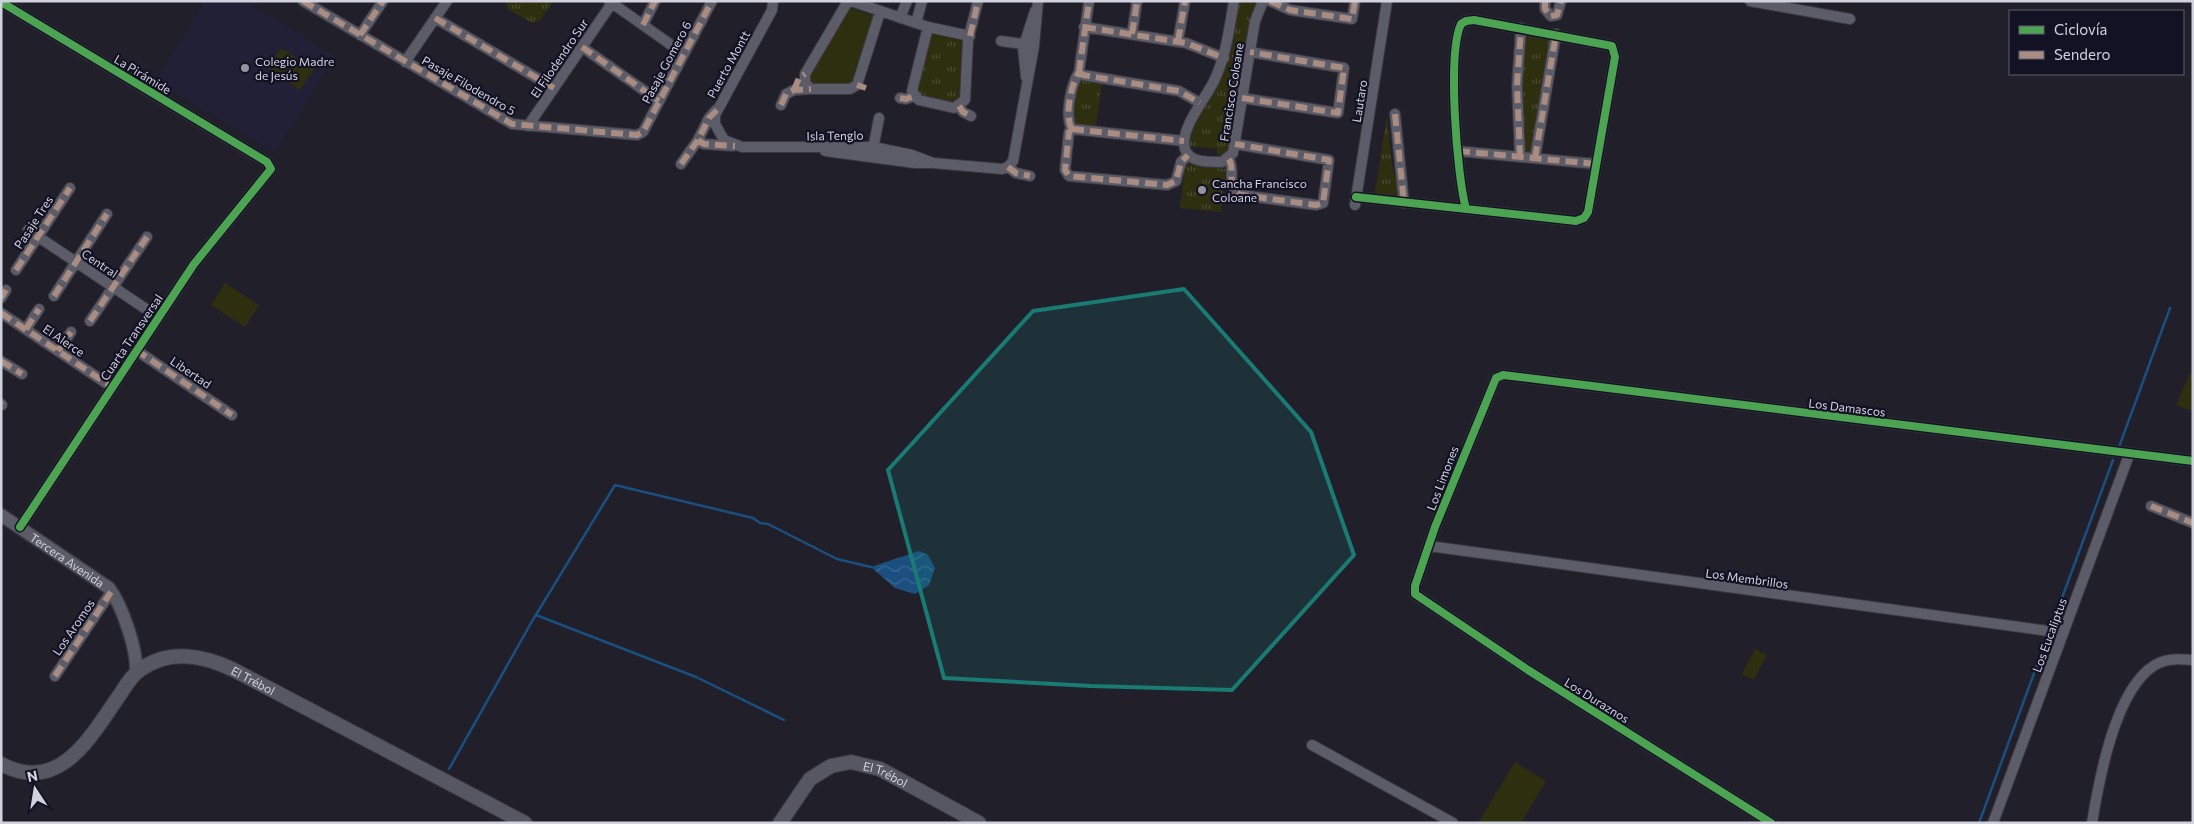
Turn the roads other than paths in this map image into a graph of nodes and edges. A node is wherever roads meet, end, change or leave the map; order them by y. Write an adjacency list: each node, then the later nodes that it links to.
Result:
1 (303, 1): 25 (street, Pasaje Filodendro 5)
2 (383, 1): 39 (street)
3 (447, 1): 29 (street)
4 (655, 1): 33 (street)
5 (712, 1): 46 (street, Pasaje Gomero 6)
6 (781, 1): 26 (street, Puerto Montt)
7 (849, 1): 27 (street); 50 (street)
8 (907, 1): 30 (street)
9 (922, 1): 32 (street)
10 (978, 1): 40 (street)
11 (1089, 1): 35 (street)
12 (1137, 1): 37 (street)
13 (1185, 1): 42 (street)
14 (1234, 1): 47 (street, Francisco Coloane)
15 (1263, 1): 45 (street, Francisco Coloane)
16 (1270, 1): 17 (street)
17 (1355, 1)
18 (1387, 1): 84 (street, Lautaro)
19 (1545, 1): 28 (street)
20 (1561, 1): 28 (street)
21 (1750, 1): 31 (street)
22 (1, 2): 81 (street, La Pirámide)
23 (610, 2): 33 (street); 44 (street, El Filodendro Sur)
24 (1038, 4): 43 (street)
25 (318, 5): 39 (street, Pasaje Filodendro 5)
26 (773, 6): 61 (street, Puerto Montt)
27 (880, 12): 30 (street); 52 (street)
28 (1551, 16): 38 (street)
29 (435, 18): 48 (street); 51 (street)
30 (900, 18): 32 (street)
31 (1850, 19)
32 (916, 23): 34 (street)
33 (643, 25): 46 (street)
34 (928, 27): 40 (street); 54 (street)
35 (1084, 27): 37 (street); 49 (street)
36 (1521, 28): 38 (street); 72 (street); 75 (street)
37 (1132, 34): 42 (street)
38 (1552, 34): 77 (street); 80 (street)
39 (360, 35): 48 (street, Pasaje Filodendro 5)
40 (970, 36): 60 (street)
41 (1001, 41): 43 (street)
42 (1178, 41): 47 (street)
43 (1029, 45): 79 (street)
44 (582, 47): 51 (street, El Filodendro Sur); 57 (street)
45 (1250, 52): 56 (street, Francisco Coloane); 56 (street)
46 (684, 54): 57 (street, Pasaje Gomero 6)
47 (1224, 58): 58 (street, Francisco Coloane)
48 (405, 62): 65 (street, Pasaje Filodendro 5)
49 (1079, 72): 58 (street); 66 (street)
50 (804, 74): 52 (street); 53 (street)
51 (554, 88): 65 (street, El Filodendro Sur)
52 (811, 89): 53 (street)
53 (794, 90): 59 (street)
54 (914, 96): 55 (street); 60 (street)
55 (900, 98)
56 (1242, 98): 70 (street, Francisco Coloane)
57 (660, 101): 67 (street, Pasaje Gomero 6)
58 (1200, 103): 69 (street, Francisco Coloane)
59 (781, 105)
60 (959, 106): 63 (street)
61 (717, 110): 68 (street); 71 (street, Puerto Montt)
62 (1395, 114): 84 (street)
63 (971, 116)
64 (879, 118): 73 (street)
65 (528, 126): 67 (street, Pasaje Filodendro 5)
66 (1072, 129): 69 (street); 74 (street)
67 (641, 134)
68 (698, 140): 71 (street, Isla Tenglo); 78 (street)
69 (1184, 141): 74 (street)
70 (1235, 144): 76 (street, Francisco Coloane); 76 (street)
71 (736, 146): 73 (street, Isla Tenglo)
72 (1458, 151): 75 (street); 85 (street)
73 (873, 152): 79 (street, Isla Tenglo)
74 (1188, 155): 76 (street, Francisco Coloane)
75 (1520, 157): 77 (street)
76 (1229, 158)
77 (1536, 158): 80 (street)
78 (681, 164)
79 (1011, 164): 82 (street)
80 (1596, 164): 85 (street)
81 (271, 167): 96 (street, Cuarta Transversal)
82 (1030, 176)
83 (70, 188): 88 (street, Pasaje Tres)
84 (1404, 203): 85 (street)
85 (1466, 210)
86 (107, 214): 90 (street)
87 (28, 230): 88 (street, Central)
88 (38, 237): 90 (street, Central); 91 (street, Pasaje Tres)
89 (146, 237): 92 (street)
90 (76, 262): 92 (street, Central); 93 (street)
91 (16, 270)
92 (113, 287): 96 (street, Central); 97 (street)
93 (54, 296)
94 (40, 309): 98 (street)
95 (1, 313): 98 (street, El Alerce)
96 (158, 317): 100 (street, Cuarta Transversal)
97 (90, 321)
98 (26, 329): 101 (street, El Alerce)
99 (71, 332): 101 (street)
100 (136, 350): 105 (street, Cuarta Transversal); 106 (street, Libertad)
101 (58, 351): 105 (street, El Alerce)
102 (1, 361): 103 (street)
103 (22, 374)
104 (1498, 376): 107 (street, Los Damascos); 113 (street, Los Limones)
105 (112, 387): 112 (street, Cuarta Transversal)
106 (232, 415)
107 (2129, 455): 108 (street, Los Damascos); 116 (street, Los Eucaliptus)
108 (2193, 461)
109 (2151, 506): 111 (street)
110 (1, 515): 112 (street, Tercera Avenida)
111 (2193, 523)
112 (20, 527): 114 (street, Tercera Avenida)
113 (1429, 546): 115 (street, Los Limones); 116 (street, Los Membrillos)
114 (111, 592): 118 (street, Tercera Avenida); 119 (street, Los Aromos)
115 (1414, 592): 126 (street, Los Duraznos)
116 (2063, 634): 127 (street, Los Eucaliptus)
117 (2193, 660): 128 (street)
118 (136, 673): 121 (main road, El Trébol); 122 (main road, El Trébol)
119 (55, 676)
120 (1312, 745): 125 (street)
121 (1, 764)
122 (525, 823)
123 (780, 823): 124 (main road, El Trébol)
124 (979, 823)
125 (1453, 823)
126 (1771, 823)
127 (1993, 823)
128 (2092, 823)

